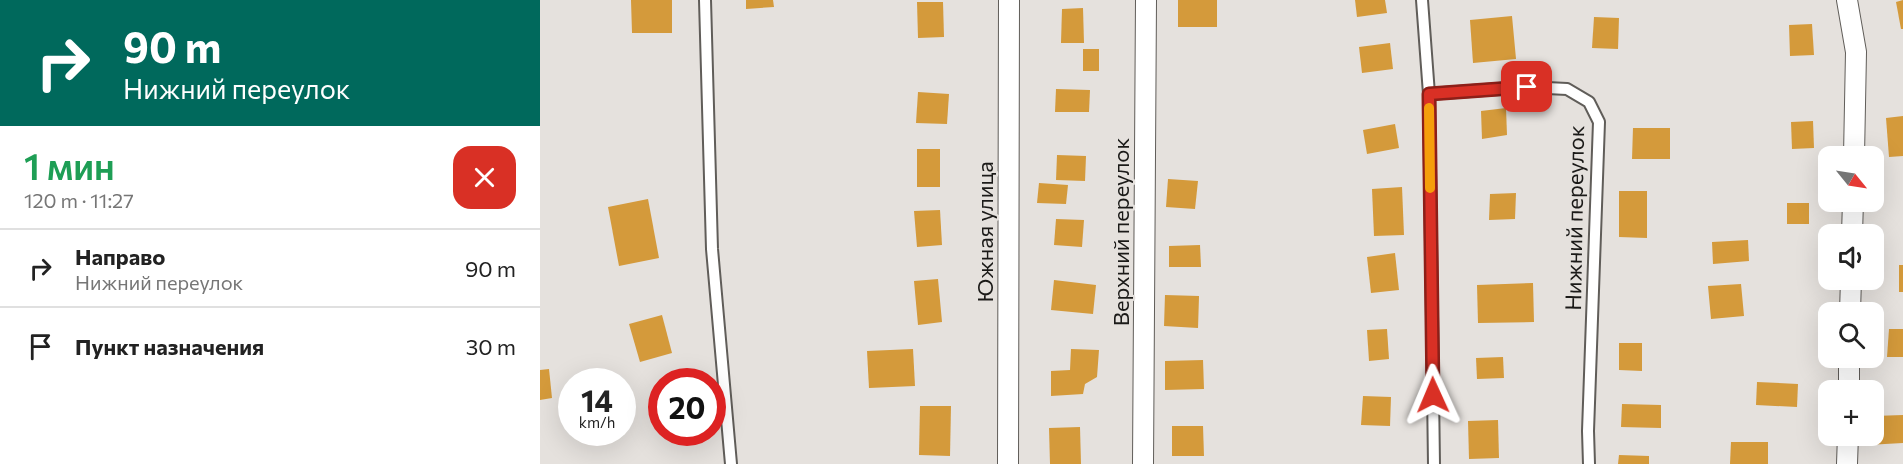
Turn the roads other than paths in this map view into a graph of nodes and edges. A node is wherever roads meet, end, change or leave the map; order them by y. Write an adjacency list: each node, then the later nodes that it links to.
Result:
1 (705, 0): 9 (lane)
2 (1009, 0): 10 (street, Южная улица)
3 (1146, 0): 11 (street, Верхний переулок)
4 (1422, 0): 6 (lane)
5 (1847, 0): 7 (street)
6 (1429, 94): 12 (lane); 13 (lane, Нижний переулок)
7 (1854, 146)
8 (1848, 446): 14 (street)
9 (731, 464)
10 (1008, 464)
11 (1143, 464)
12 (1434, 464)
13 (1589, 464)
14 (1847, 464)

